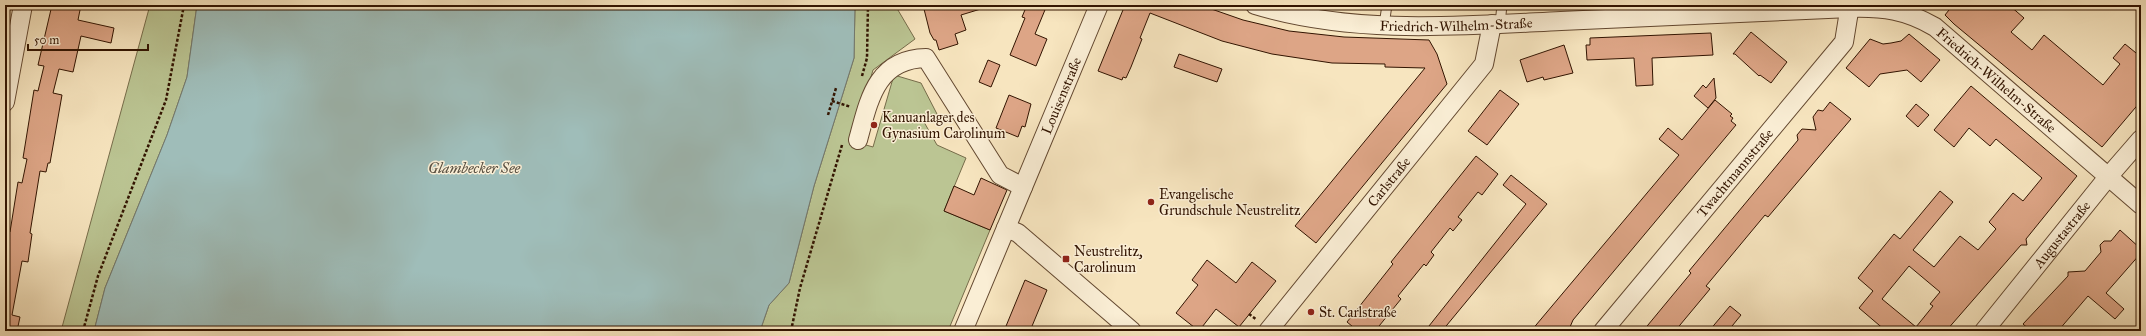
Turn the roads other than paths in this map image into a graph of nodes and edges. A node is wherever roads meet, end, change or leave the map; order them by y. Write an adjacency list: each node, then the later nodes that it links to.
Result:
1 (23, 5): 9 (street)
2 (1099, 5): 14 (street, Louisenstraße)
3 (1255, 5): 8 (street, Friedrich-Wilhelm-Straße)
4 (1387, 5): 8 (lane)
5 (1502, 5): 7 (lane)
6 (1850, 6): 7 (street, Friedrich-Wilhelm-Straße); 13 (street, Friedrich-Wilhelm-Straße); 20 (street, Twachtmannstraße)
7 (1496, 24): 8 (street, Friedrich-Wilhelm-Straße); 19 (street, Carlstraße)
8 (1384, 25)
9 (11, 35): 10 (street)
10 (5, 102)
11 (851, 139): 14 (street)
12 (2141, 139): 13 (street, Augustastraße)
13 (2108, 177): 15 (street, Friedrich-Wilhelm-Straße); 21 (street, Augustastraße)
14 (1023, 187): 16 (street, Louisenstraße)
15 (2141, 205)
16 (1006, 228): 17 (street, Louisenstraße); 18 (street)
17 (963, 331)
18 (1132, 331)
19 (1268, 331)
20 (1603, 331)
21 (1984, 331)

